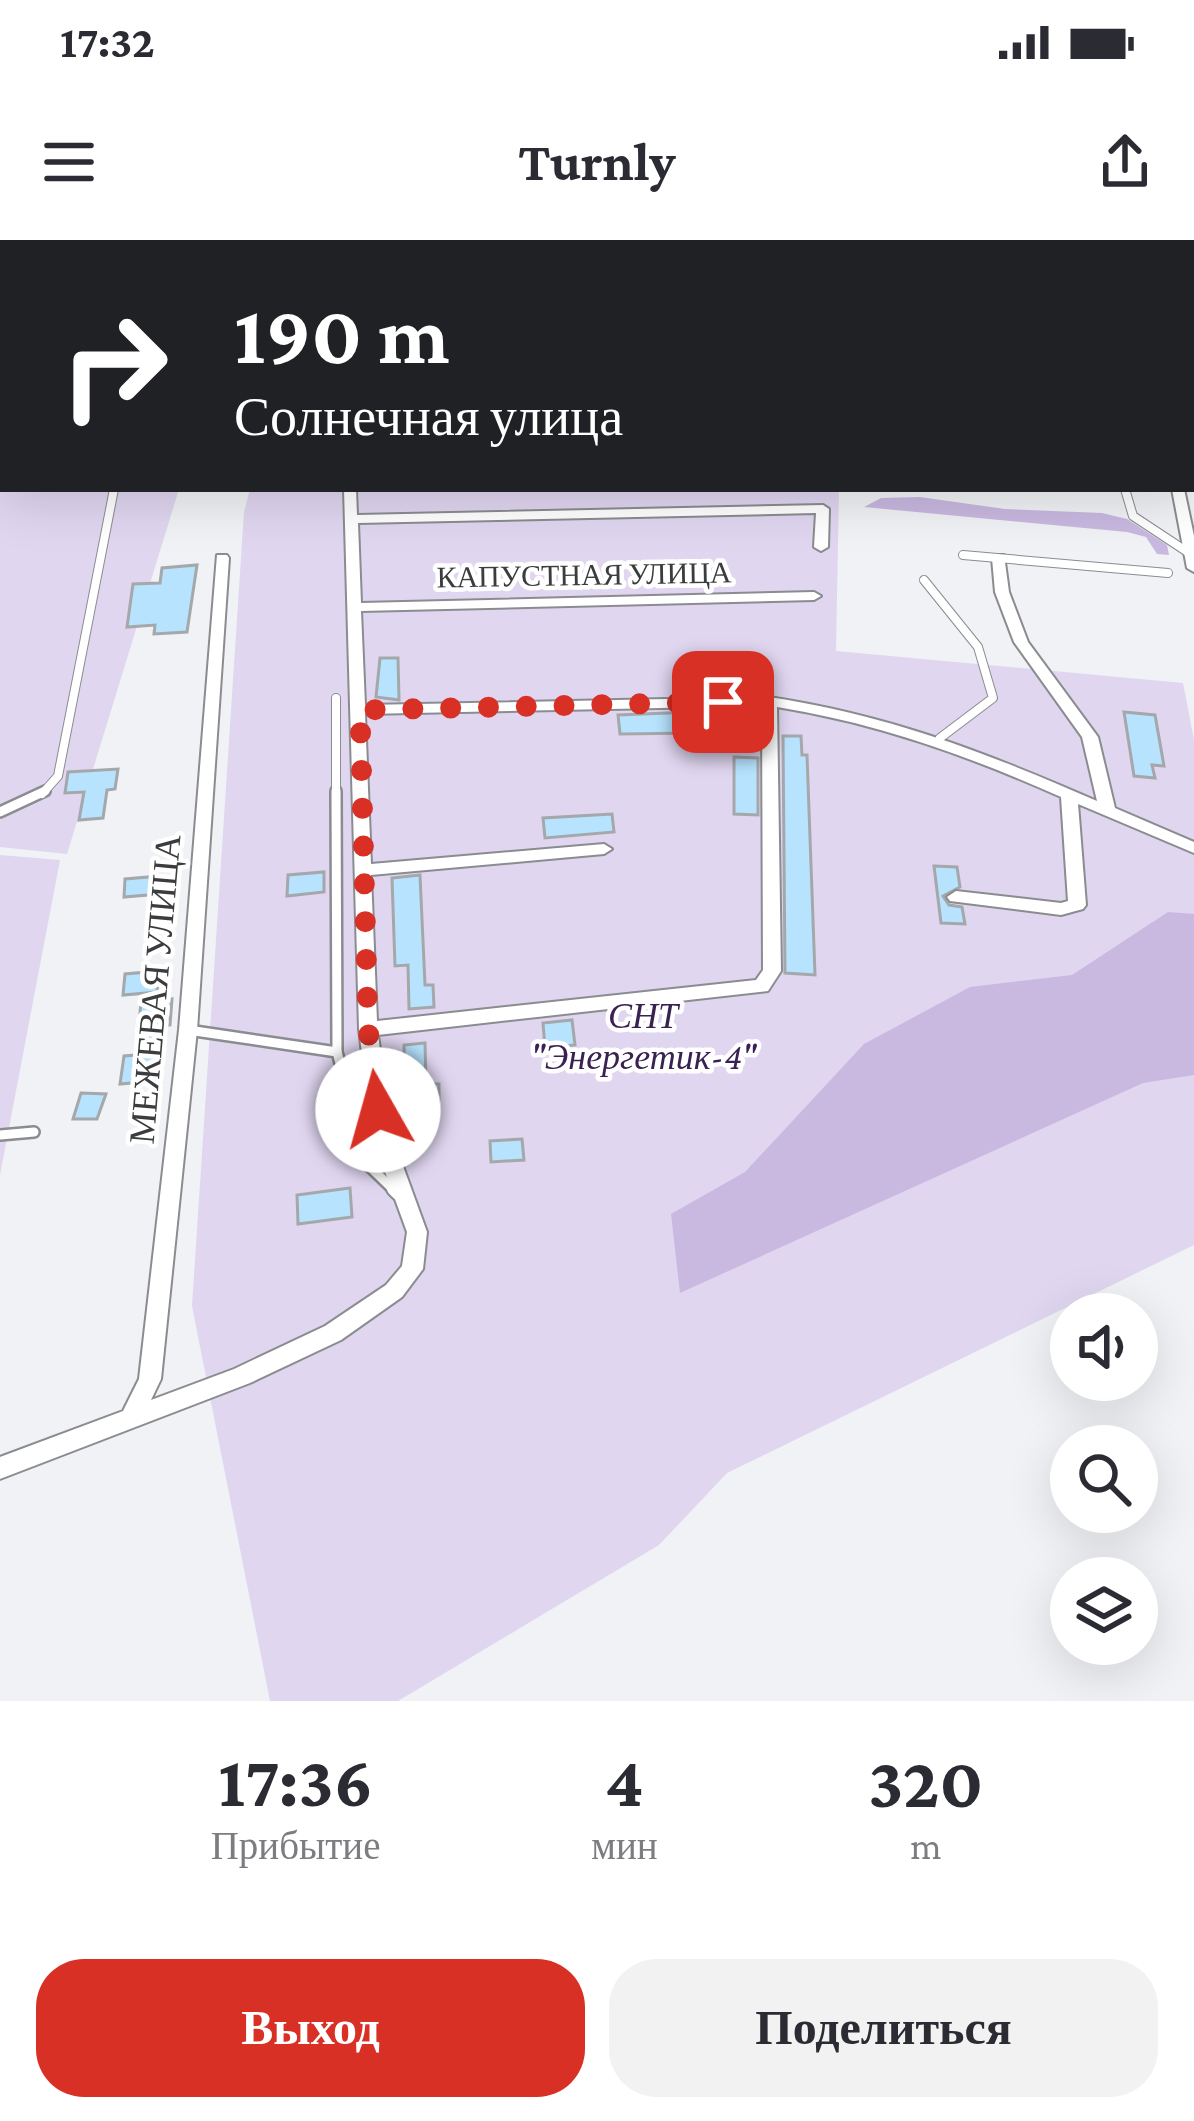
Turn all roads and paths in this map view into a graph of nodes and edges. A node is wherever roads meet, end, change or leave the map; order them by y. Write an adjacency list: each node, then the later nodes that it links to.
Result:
1 (113, 492): 21 (lane)
2 (350, 492): 5 (street)
3 (1126, 492): 10 (lane)
4 (1179, 492): 10 (street)
5 (352, 519): 6 (street); 14 (street)
6 (821, 547)
7 (963, 555): 9 (lane)
8 (222, 558): 27 (street, МЕЖЕВАЯ УЛИЦА)
9 (999, 558): 11 (lane); 20 (street)
10 (1193, 561)
11 (1168, 573)
12 (924, 580): 18 (lane)
13 (814, 596): 14 (street, КАПУСТНАЯ УЛИЦА)
14 (355, 607): 17 (street)
15 (336, 698): 28 (lane)
16 (769, 701): 17 (street); 18 (street); 26 (street)
17 (360, 710): 24 (street)
18 (940, 738): 19 (street)
19 (1069, 794): 20 (street); 25 (street)
20 (1107, 811): 22 (street)
21 (0, 812)
22 (1194, 848)
23 (604, 849): 24 (street)
24 (366, 870): 26 (street)
25 (956, 897)
26 (368, 1029): 31 (street)
27 (188, 1030): 28 (lane); 32 (street, МЕЖЕВАЯ УЛИЦА)
28 (338, 1052): 31 (lane)
29 (34, 1132): 30 (lane)
30 (0, 1135)
31 (406, 1202): 32 (street)
32 (130, 1420): 33 (street)
33 (0, 1468)

